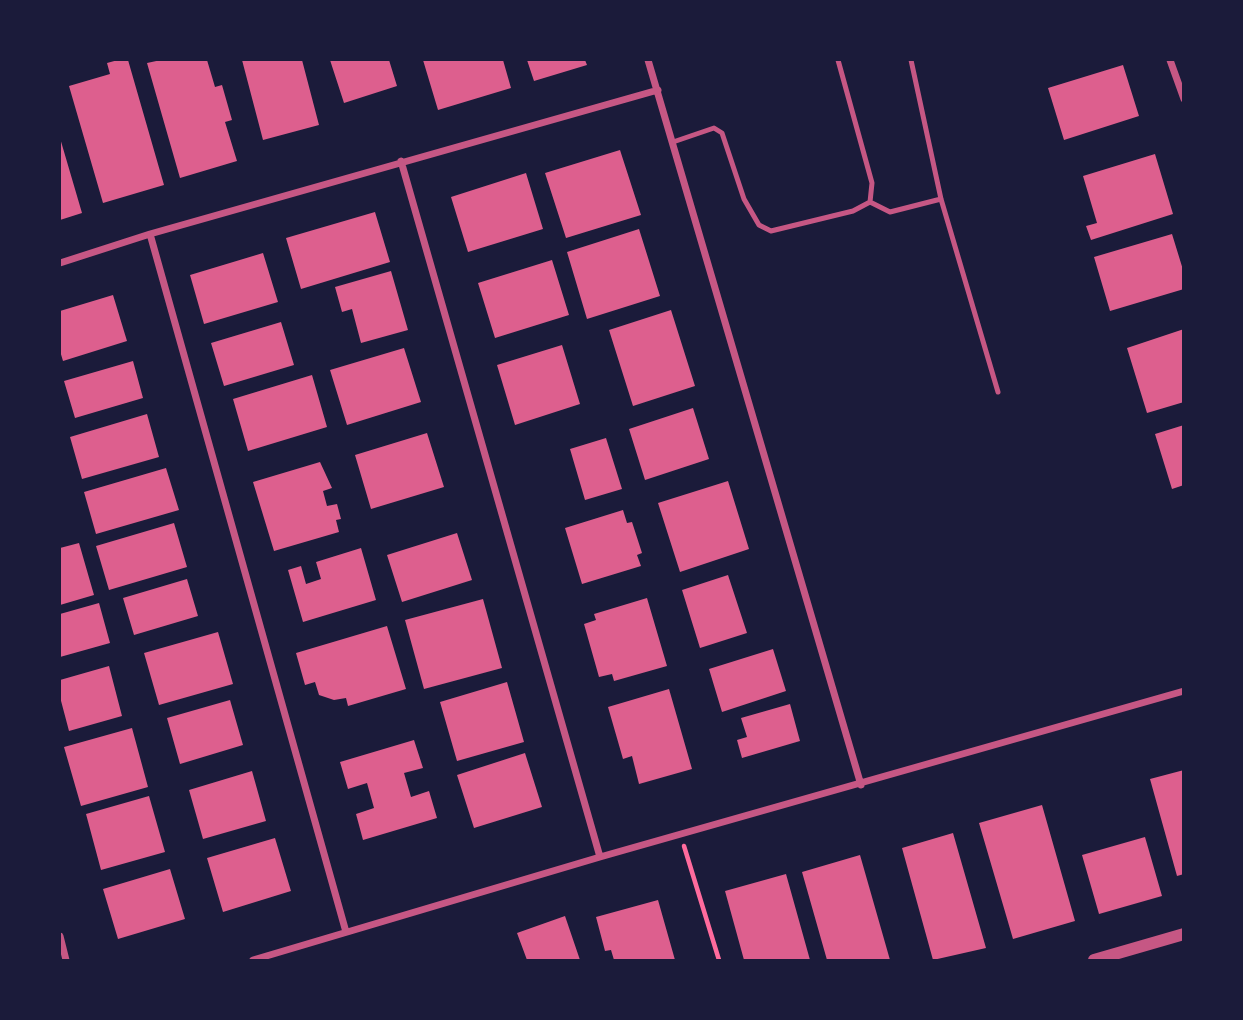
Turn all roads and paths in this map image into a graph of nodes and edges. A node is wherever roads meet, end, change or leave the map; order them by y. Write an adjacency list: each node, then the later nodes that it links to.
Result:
1 (648, 60): 5 (street)
2 (838, 60): 10 (lane)
3 (911, 60): 9 (lane)
4 (1170, 60): 6 (street)
5 (658, 90): 7 (street); 8 (street)
6 (1184, 99)
7 (673, 142): 10 (lane); 15 (street)
8 (401, 161): 11 (street); 17 (street)
9 (940, 200): 10 (lane); 13 (lane)
10 (870, 202)
11 (150, 234): 12 (street); 18 (street)
12 (60, 263)
13 (998, 392)
14 (1184, 691): 15 (street)
15 (862, 785): 16 (street)
16 (680, 835): 17 (street); 23 (path)
17 (600, 857): 18 (street)
18 (346, 932): 22 (street)
19 (1184, 934): 24 (street)
20 (60, 936): 21 (street)
21 (66, 961)
22 (253, 961)
23 (719, 961)
24 (1094, 961)

